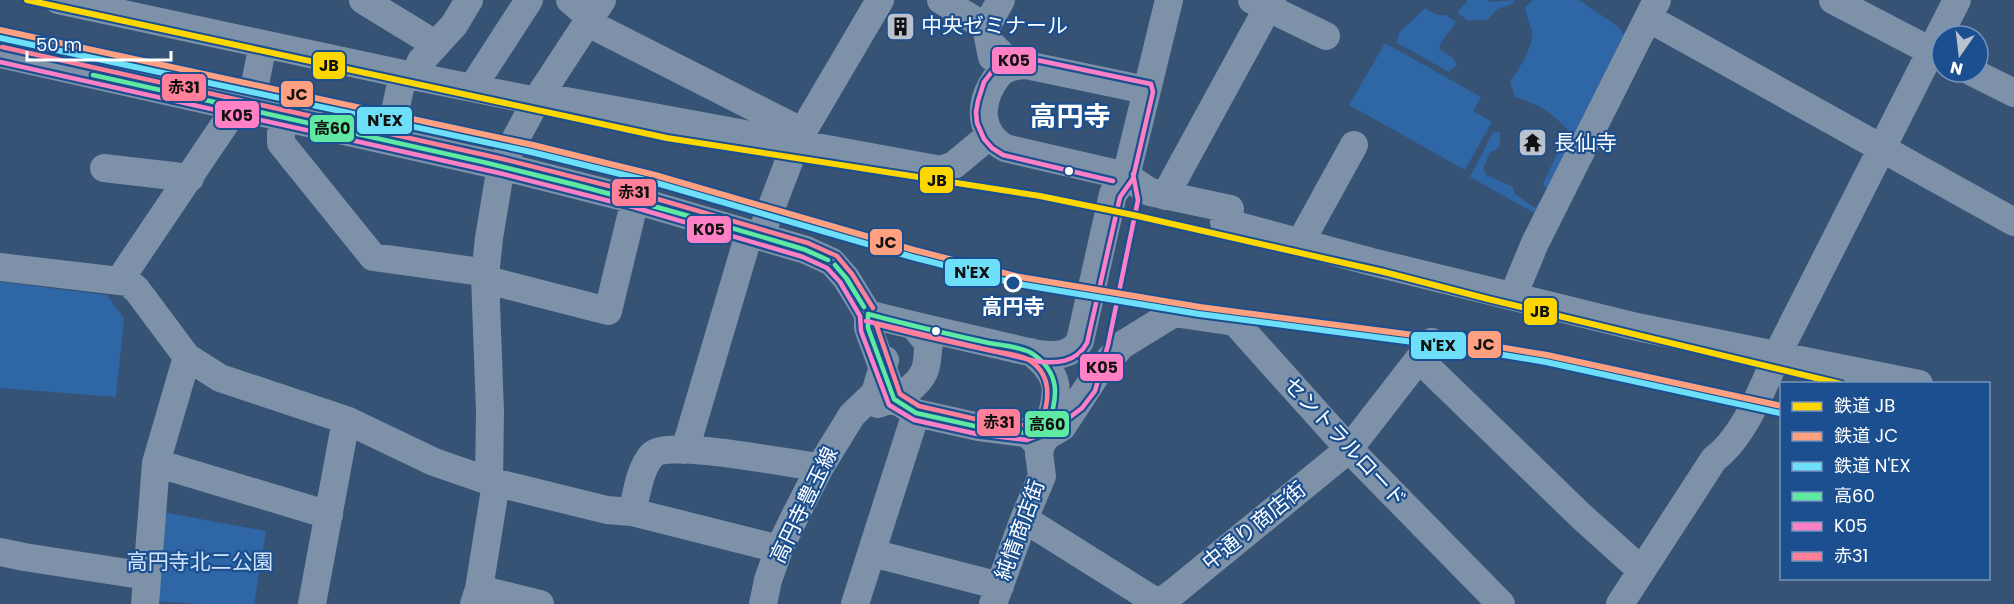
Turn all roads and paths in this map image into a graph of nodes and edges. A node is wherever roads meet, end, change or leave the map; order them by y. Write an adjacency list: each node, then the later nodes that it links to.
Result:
1 (58, 0): 13 (street)
2 (363, 0): 20 (street)
3 (469, 0): 20 (street)
4 (529, 0): 27 (street)
5 (570, 0): 15 (street)
6 (880, 0): 35 (street)
7 (941, 0): 17 (street)
8 (1001, 0): 17 (street)
9 (1169, 0): 28 (street)
10 (1833, 0): 21 (street)
11 (1957, 0): 16 (street)
12 (1264, 3): 18 (street); 43 (street)
13 (132, 8): 19 (street)
14 (1646, 8): 38 (street); 51 (street)
15 (596, 10): 31 (street); 35 (street)
16 (1948, 24)
17 (987, 34): 24 (street); 30 (street)
18 (1326, 36)
19 (263, 44): 25 (street); 32 (street)
20 (435, 45): 25 (street)
21 (1930, 51)
22 (0, 54): 32 (street)
23 (1930, 64): 38 (street)
24 (1026, 65): 28 (street); 30 (street)
25 (409, 75): 27 (street); 36 (street)
26 (1990, 81): 29 (street)
27 (472, 88): 31 (street)
28 (1146, 90): 41 (street)
29 (2014, 93)
30 (987, 95): 34 (street)
31 (536, 100): 35 (street); 39 (street)
32 (244, 108): 33 (street); 42 (street)
33 (284, 117): 36 (street); 49 (street)
34 (990, 135): 35 (street); 41 (street)
35 (800, 137): 46 (street)
36 (388, 140): 39 (street)
37 (1354, 145): 47 (street)
38 (1882, 148): 45 (street); 55 (street)
39 (501, 166): 44 (street); 49 (street)
40 (104, 168): 42 (street)
41 (1126, 176): 43 (street); 54 (street); 59 (street)
42 (190, 178): 50 (street)
43 (1165, 196): 47 (street)
44 (634, 200): 46 (street); 49 (street)
45 (2014, 222)
46 (754, 236): 52 (street); 65 (street)
47 (1300, 243): 51 (street)
48 (0, 267): 50 (street)
49 (485, 276): 68 (street)
50 (118, 281): 56 (street)
51 (1513, 296): 55 (street)
52 (868, 314): 53 (street); 57 (street)
53 (915, 327): 54 (street); 57 (street, 高円寺豊玉線); 60 (street)
54 (1031, 352): 63 (street, 純情商店街)
55 (1778, 355): 58 (street); 75 (street)
56 (187, 357): 62 (street); 66 (street)
57 (882, 369): 60 (street); 61 (street, 高円寺豊玉線)
58 (1909, 382)
59 (1083, 395): 63 (street); 64 (street, セントラルロード)
60 (905, 406): 61 (street); 63 (street); 74 (street)
61 (856, 410): 67 (street, 高円寺豊玉線)
62 (346, 420): 68 (street); 70 (street)
63 (1038, 437): 71 (street, 純情商店街)
64 (1349, 449): 75 (street, 中通り商店街); 79 (street, 中通り商店街); 84 (street, セントラルロード)
65 (685, 450): 67 (street); 69 (street)
66 (156, 463): 70 (street); 76 (street)
67 (820, 467): 72 (street, 高円寺豊玉線)
68 (493, 482): 69 (street); 78 (street)
69 (632, 512): 72 (street)
70 (329, 515): 80 (street)
71 (1024, 519): 77 (street, 純情商店街); 79 (street)
72 (779, 549): 82 (street, 高円寺豊玉線)
73 (0, 552): 76 (street)
74 (872, 553): 77 (street); 83 (street)
75 (1641, 570): 85 (street)
76 (146, 590)
77 (996, 595)
78 (477, 597): 81 (street)
79 (1168, 601)
80 (312, 604)
81 (540, 604)
82 (763, 604)
83 (855, 604)
84 (1502, 604)
85 (1620, 604)

